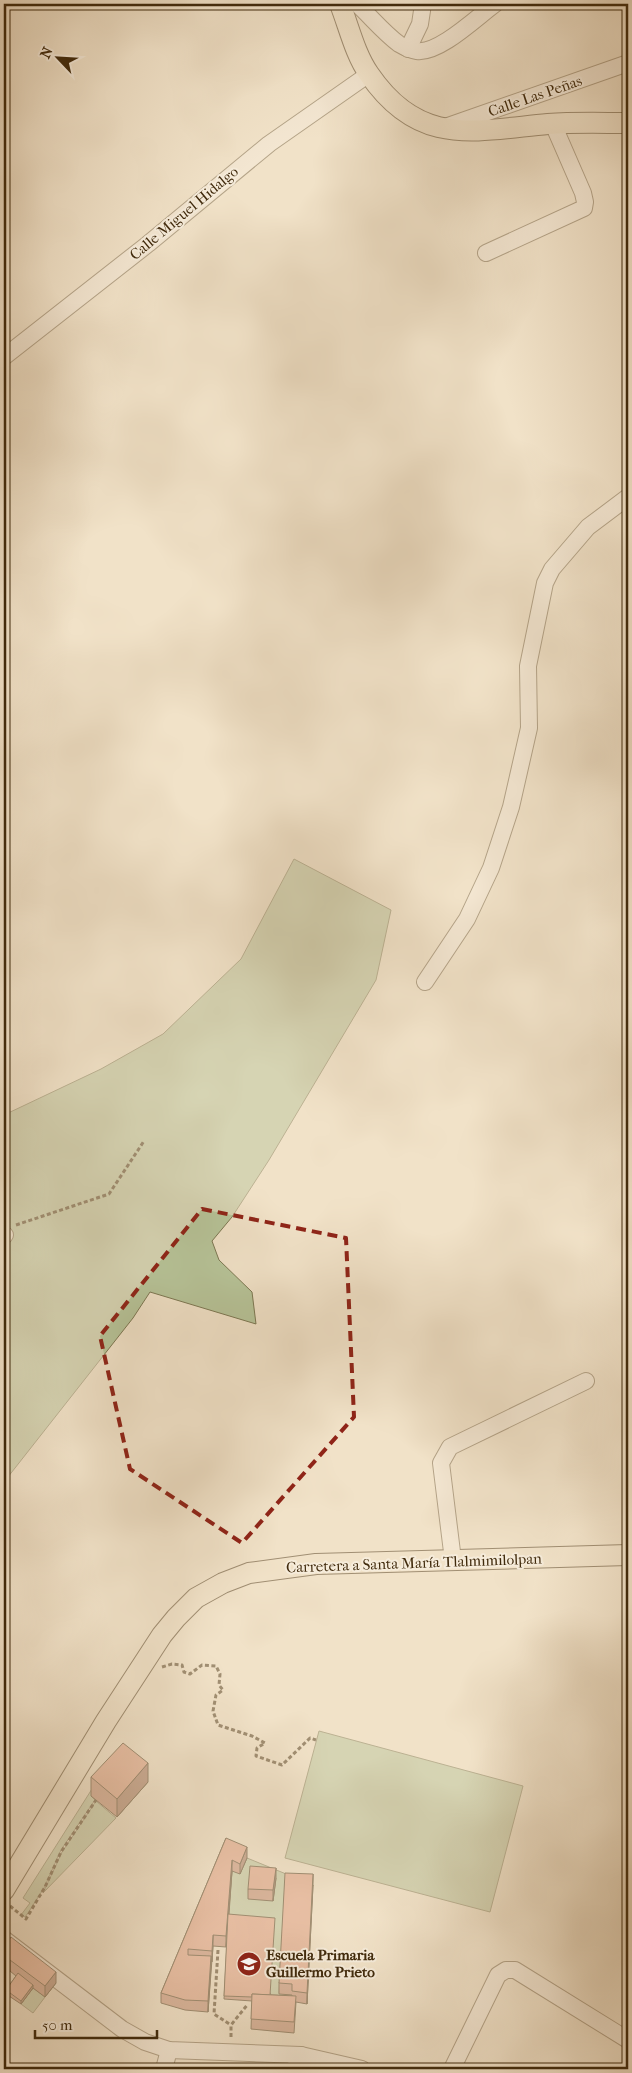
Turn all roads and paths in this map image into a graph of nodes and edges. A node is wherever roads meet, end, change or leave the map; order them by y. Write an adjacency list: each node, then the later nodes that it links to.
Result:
1 (340, 4): 7 (main road)
2 (357, 4): 5 (street)
3 (423, 4): 5 (street)
4 (495, 4): 5 (street)
5 (408, 48)
6 (628, 63): 10 (street, Calle Las Peñas)
7 (369, 74): 10 (main road); 12 (street, Calle Miguel Hidalgo)
8 (628, 123): 9 (main road)
9 (553, 124): 10 (main road); 11 (street)
10 (441, 128)
11 (486, 253)
12 (4, 357)
13 (628, 497): 14 (street)
14 (425, 982)
15 (144, 1141): 16 (path)
16 (4, 1236)
17 (586, 1381): 19 (street)
18 (628, 1555): 19 (main road, Carretera a Santa María Tlalmimilolpan)
19 (453, 1560): 20 (main road, Carretera a Santa María Tlalmimilolpan)
20 (146, 1661): 21 (path); 23 (main road, Carretera a Santa María Tlalmimilolpan)
21 (316, 1740)
22 (96, 1800): 24 (path)
23 (4, 1890)
24 (4, 1900)
25 (4, 1939): 32 (street)
26 (218, 1950): 27 (path)
27 (217, 1973): 28 (path); 30 (path)
28 (222, 1973)
29 (248, 2004): 30 (path)
30 (231, 2024): 33 (path)
31 (628, 2040): 37 (street)
32 (169, 2050): 33 (street); 35 (street)
33 (230, 2052): 34 (street)
34 (298, 2062): 36 (street)
35 (164, 2069)
36 (362, 2069)
37 (452, 2069)

